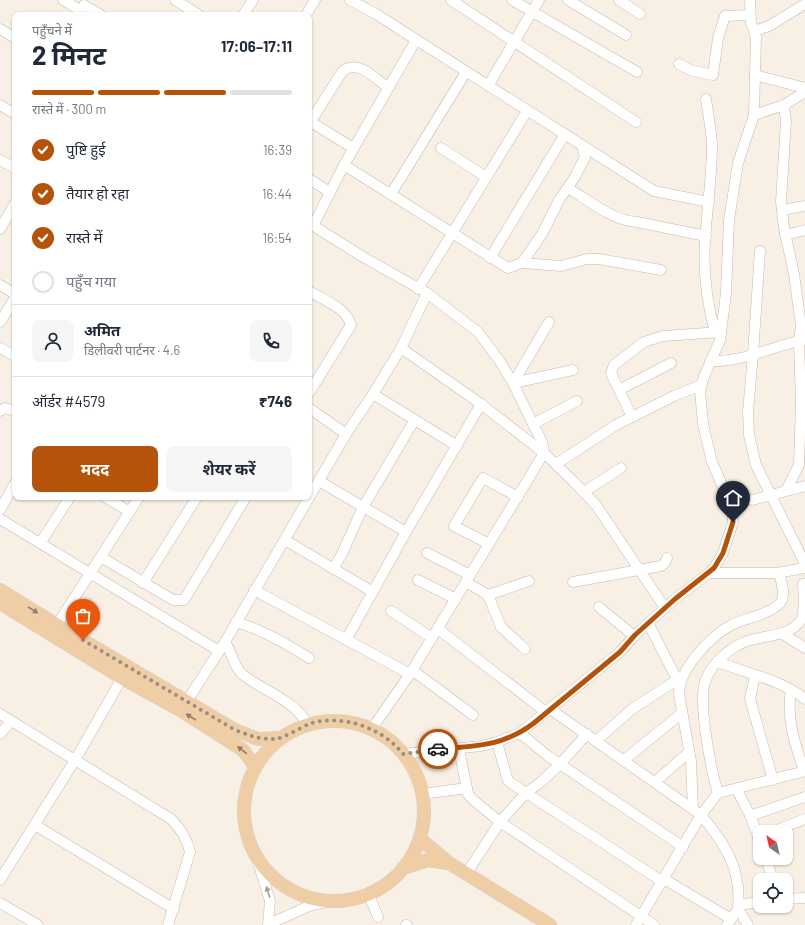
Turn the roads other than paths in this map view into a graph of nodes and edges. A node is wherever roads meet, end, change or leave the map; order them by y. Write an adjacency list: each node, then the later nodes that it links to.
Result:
1 (63, 0): 13 (street)
2 (175, 0): 15 (street)
3 (253, 0): 16 (street)
4 (315, 0): 17 (street)
5 (350, 0): 25 (street)
6 (451, 0): 26 (street)
7 (512, 0): 18 (street)
8 (539, 0): 18 (street)
9 (568, 0): 23 (street)
10 (619, 0): 19 (street)
11 (750, 0): 20 (street)
12 (805, 4): 22 (street)
13 (82, 7): 14 (street)
14 (94, 12)
15 (194, 12)
16 (245, 12)
17 (308, 12)
18 (532, 12): 26 (street); 29 (street)
19 (640, 14)
20 (750, 15): 22 (street); 27 (street)
21 (0, 29): 24 (street)
22 (754, 31): 30 (street)
23 (626, 35)
24 (12, 36)
25 (416, 40): 28 (street); 32 (street)
26 (515, 42): 31 (street); 42 (street)
27 (679, 64)
28 (466, 72): 31 (street); 55 (street)
29 (638, 72)
30 (755, 75): 33 (street); 40 (street)
31 (488, 86): 38 (street)
32 (387, 87): 41 (street); 46 (street)
33 (805, 88)
34 (805, 92): 37 (street)
35 (706, 99): 56 (street)
36 (0, 105): 39 (street)
37 (784, 105): 40 (street); 59 (street)
38 (526, 111): 44 (street); 51 (street)
39 (12, 112)
40 (754, 115): 80 (street)
41 (312, 120)
42 (636, 122)
43 (312, 124): 46 (street)
44 (565, 134): 45 (street); 68 (street)
45 (582, 145): 53 (street); 56 (street)
46 (353, 148): 49 (street)
47 (441, 148): 51 (street)
48 (0, 160): 50 (street)
49 (344, 165): 54 (street); 55 (street)
50 (12, 166)
51 (486, 177): 64 (street)
52 (312, 181): 54 (street)
53 (568, 188): 66 (street); 69 (street)
54 (330, 192): 60 (street)
55 (391, 194): 64 (street)
56 (709, 202): 66 (street)
57 (805, 206): 59 (street)
58 (12, 208): 61 (street)
59 (782, 210): 65 (street)
60 (312, 223)
61 (1, 225)
62 (312, 226): 72 (street)
63 (805, 230): 65 (street)
64 (452, 234): 68 (street); 72 (street)
65 (785, 235): 77 (street)
66 (706, 236): 80 (street)
67 (760, 251): 85 (street)
68 (490, 258): 69 (street)
69 (522, 263): 70 (street)
70 (661, 270)
71 (0, 285): 73 (street)
72 (418, 289): 74 (street)
73 (12, 292)
74 (427, 293): 83 (street); 89 (street)
75 (312, 296): 91 (street)
76 (12, 303): 78 (street)
77 (802, 305): 81 (street)
78 (0, 322)
79 (549, 322): 89 (street)
80 (718, 332): 86 (street); 92 (street)
81 (802, 340): 85 (street); 100 (street)
82 (0, 348): 84 (street)
83 (400, 348): 93 (street); 95 (street)
84 (12, 354)
85 (749, 356): 86 (street); 111 (street)
86 (710, 361): 90 (street)
87 (671, 363): 92 (street)
88 (573, 370): 89 (street)
89 (513, 383): 99 (street)
90 (702, 385): 97 (street); 136 (street)
91 (312, 388)
92 (619, 390): 97 (street)
93 (374, 394): 98 (street); 101 (street)
94 (577, 401): 99 (street)
95 (481, 404): 102 (street); 103 (street)
96 (312, 410): 101 (street)
97 (632, 417): 104 (street)
98 (414, 421): 102 (street); 120 (street)
99 (533, 424): 103 (street)
100 (803, 424): 109 (street)
101 (346, 434): 106 (street)
102 (457, 446): 124 (street)
103 (544, 453): 104 (street); 112 (street)
104 (556, 464): 110 (street)
105 (621, 468): 110 (street)
106 (315, 482): 120 (street)
107 (805, 486): 109 (street)
108 (12, 488): 121 (street)
109 (787, 489): 111 (street)
110 (584, 492): 133 (street)
111 (771, 495): 119 (street); 131 (street)
112 (518, 497): 127 (street); 127 (street)
113 (68, 500): 126 (street)
114 (110, 500): 122 (street)
115 (137, 500): 122 (street)
116 (195, 500): 141 (street)
117 (244, 500): 141 (street)
118 (306, 500): 125 (street)
119 (752, 500)
120 (363, 507): 124 (street); 132 (street)
121 (0, 510)
122 (130, 512): 129 (street)
123 (0, 519): 126 (street)
124 (406, 532): 145 (street)
125 (285, 540): 132 (street); 144 (street)
126 (40, 542): 135 (street)
127 (489, 544): 137 (street)
128 (427, 553): 137 (street)
129 (101, 557): 135 (street); 141 (street)
130 (667, 558): 133 (street)
131 (803, 567): 134 (street)
132 (333, 569): 145 (street)
133 (640, 570): 140 (street); 150 (street)
134 (780, 572): 136 (street); 169 (street)
135 (91, 573): 154 (street); 163 (street)
136 (709, 573): 150 (street)
137 (468, 579): 146 (street); 147 (street)
138 (418, 580): 147 (street)
139 (529, 581): 146 (street)
140 (573, 582)
141 (143, 583)
142 (805, 584): 156 (street)
143 (0, 590): 154 (main road, one-way to 154)
144 (254, 590): 152 (street); 159 (street)
145 (372, 592): 159 (street)
146 (488, 595): 162 (street)
147 (456, 599): 155 (street)
148 (0, 603): 168 (main road)
149 (599, 607): 157 (street)
150 (665, 608): 153 (street)
151 (391, 611): 158 (street)
152 (236, 622): 160 (street); 164 (street)
153 (648, 623): 157 (street); 169 (street)
154 (57, 626): 172 (main road)
155 (438, 629): 158 (street); 173 (street)
156 (781, 633): 161 (street); 165 (street)
157 (634, 636): 173 (street)
158 (432, 638): 166 (street)
159 (346, 640): 166 (street)
160 (225, 642): 163 (street); 178 (street)
161 (805, 648)
162 (525, 649)
163 (219, 651): 172 (street)
164 (308, 658)
165 (718, 662): 167 (street); 200 (street)
166 (411, 672): 176 (street); 179 (street)
167 (755, 676): 170 (street); 194 (street)
168 (122, 678): 189 (street); 192 (main road, one-way to 168)
169 (678, 681): 174 (street); 184 (street)
170 (791, 690): 171 (street); 193 (street)
171 (805, 699)
172 (187, 701): 183 (main road)
173 (548, 710): 180 (street); 182 (street)
174 (682, 713): 187 (street); 190 (street)
175 (0, 714): 177 (street)
176 (473, 715)
177 (11, 721): 181 (street); 189 (street)
178 (308, 725): 179 (main road); 183 (main road)
179 (371, 730): 188 (main road)
180 (520, 733): 185 (street); 191 (street)
181 (0, 734)
182 (586, 734): 184 (street); 191 (street)
183 (281, 738): 192 (main road)
184 (596, 741): 190 (street)
185 (497, 742): 186 (street); 198 (street)
186 (459, 748): 188 (street); 196 (street)
187 (689, 752): 195 (street); 202 (street)
188 (403, 754): 199 (main road)
189 (75, 760): 206 (street); 224 (street)
190 (624, 760): 195 (street)
191 (560, 764): 198 (street); 210 (street)
192 (255, 766): 211 (main road)
193 (805, 771): 194 (street)
194 (773, 780): 197 (street)
195 (655, 782): 202 (street)
196 (467, 788): 199 (street); 205 (street)
197 (737, 790): 200 (street); 203 (street)
198 (526, 793): 205 (street); 216 (street)
199 (422, 794): 209 (main road)
200 (716, 796): 202 (street)
201 (805, 798): 203 (street)
202 (699, 811): 210 (street); 223 (street)
203 (750, 816): 207 (street)
204 (805, 819): 208 (street)
205 (500, 822): 214 (street); 226 (street)
206 (35, 824): 215 (street); 224 (street)
207 (754, 825)
208 (790, 825)
209 (420, 839): 212 (main road); 213 (main road)
210 (684, 846): 216 (street)
211 (258, 862): 220 (main road); 228 (street, one-way to 211)
212 (449, 863): 213 (main road); 214 (main road)
213 (403, 868): 217 (main road)
214 (466, 874): 231 (main road)
215 (0, 880)
216 (663, 880): 226 (street); 227 (street)
217 (369, 895): 220 (main road); 225 (street)
218 (805, 898): 219 (street)
219 (793, 899)
220 (326, 902): 228 (street)
221 (0, 904): 229 (street)
222 (753, 904): 223 (street)
223 (738, 907): 227 (street); 233 (street)
224 (174, 909): 230 (street)
225 (378, 917)
226 (639, 921): 232 (street)
227 (729, 922)
228 (269, 924)
229 (38, 925)
230 (168, 925)
231 (550, 925)
232 (654, 925)
233 (748, 925)

